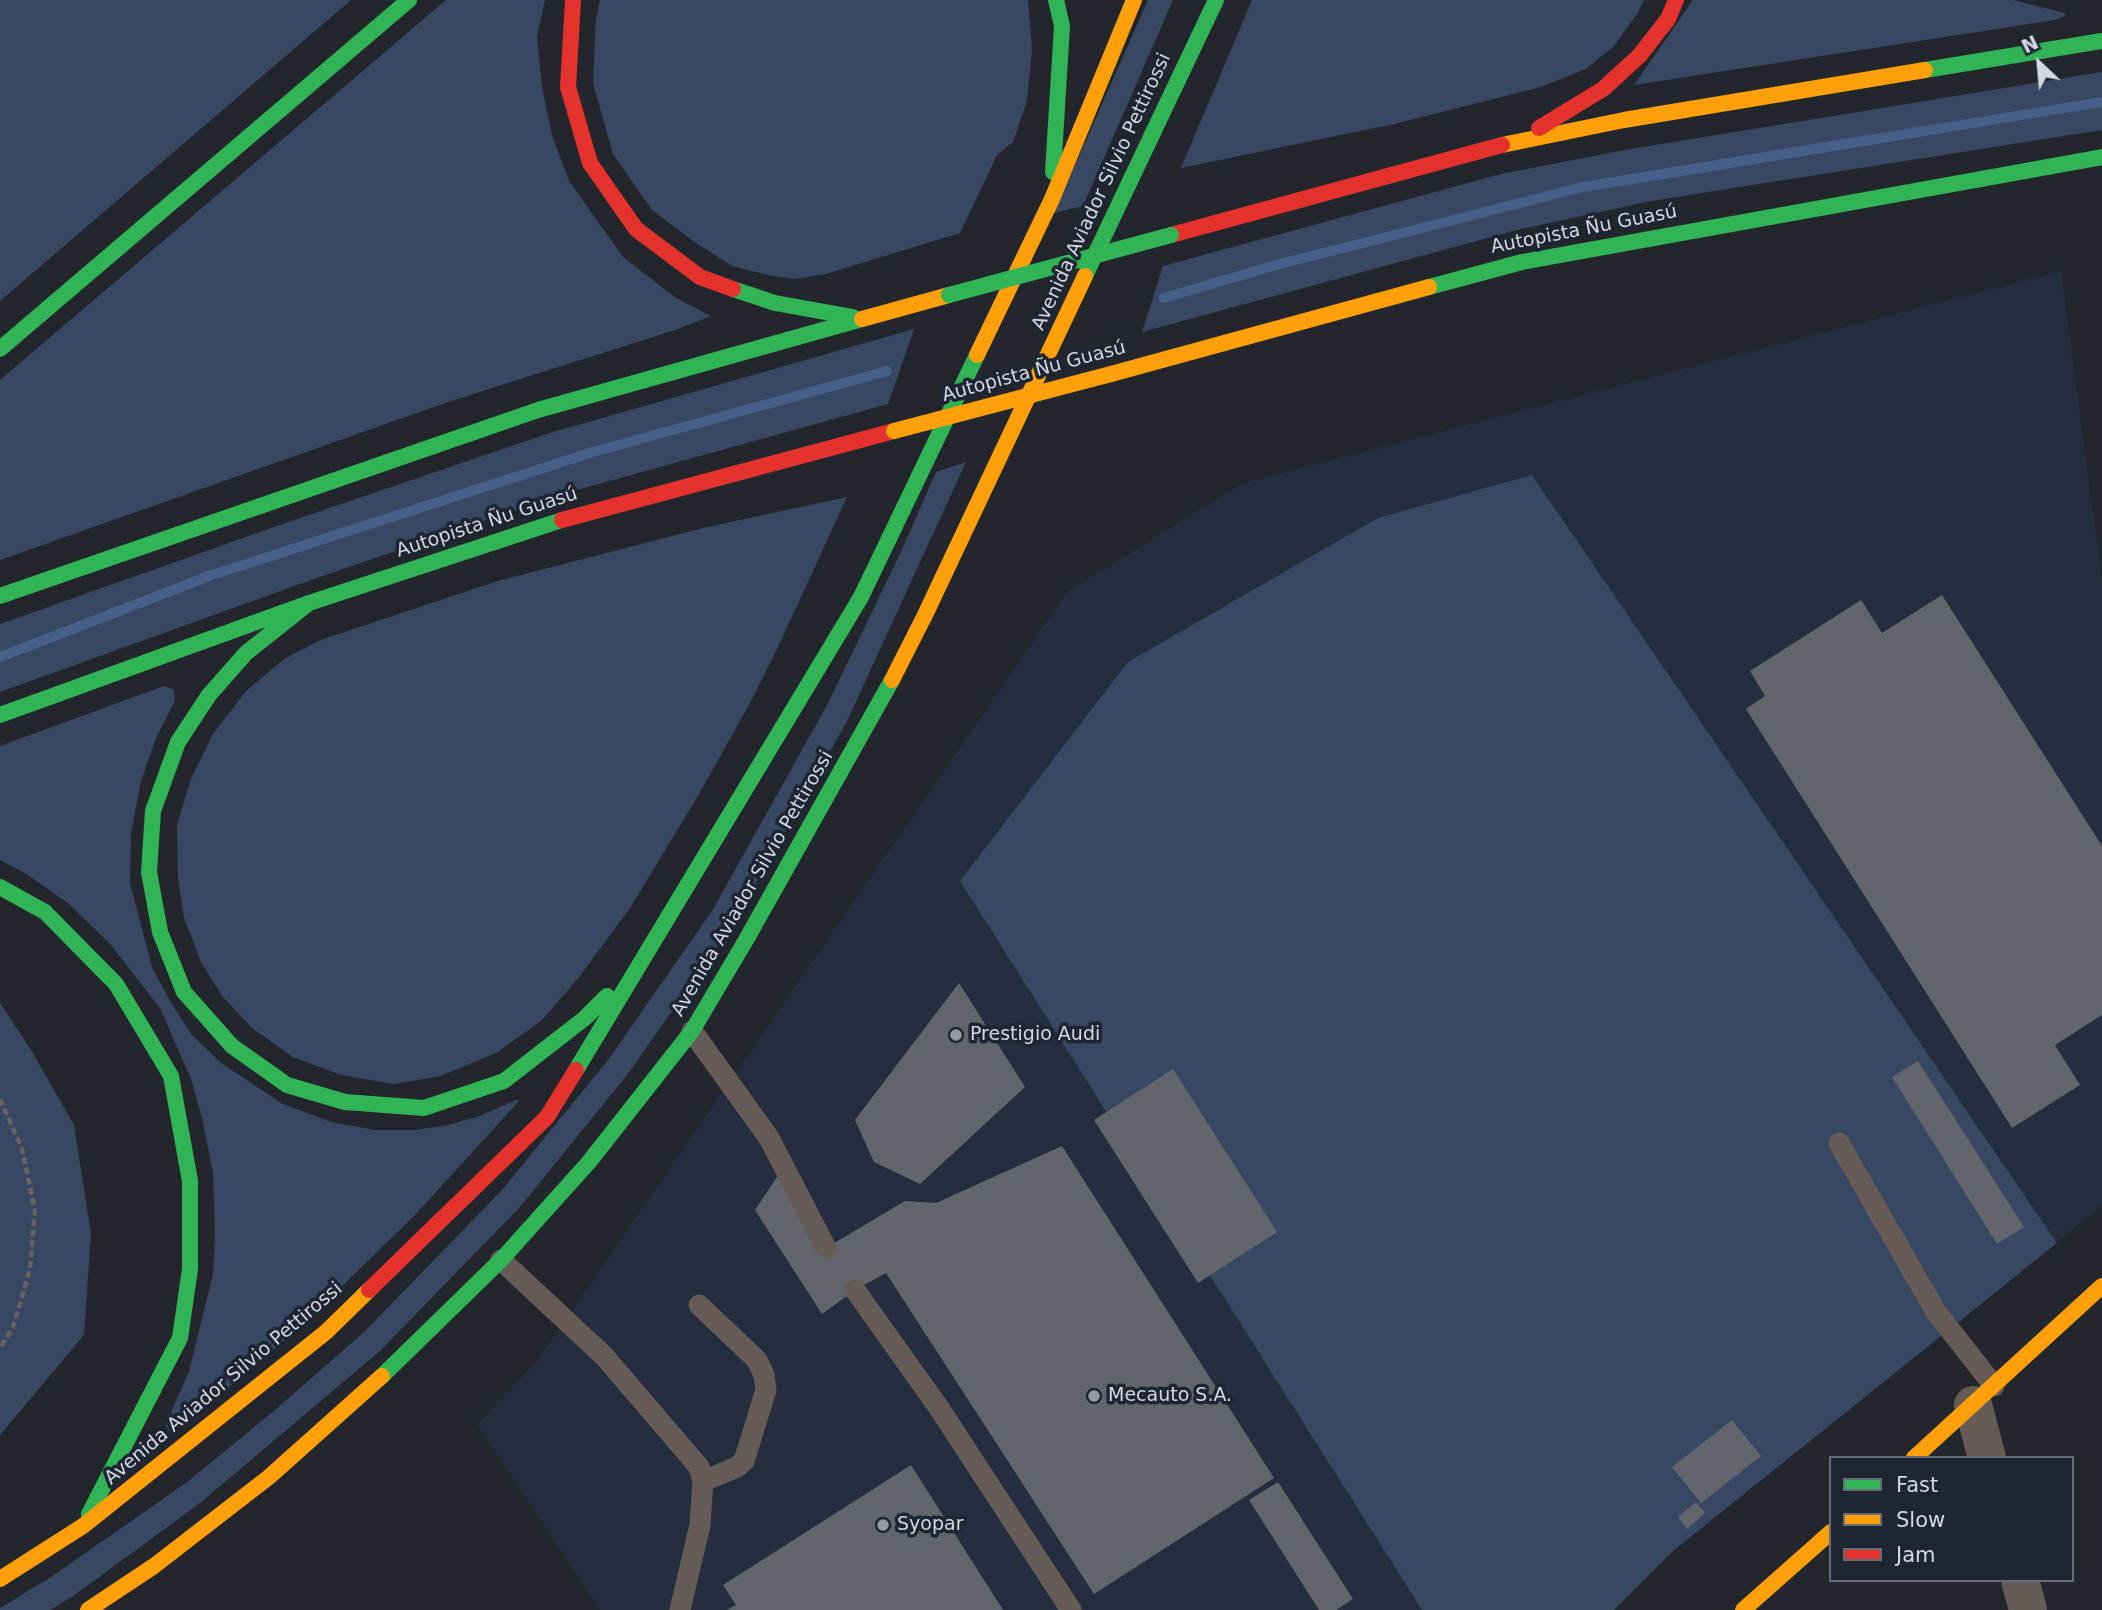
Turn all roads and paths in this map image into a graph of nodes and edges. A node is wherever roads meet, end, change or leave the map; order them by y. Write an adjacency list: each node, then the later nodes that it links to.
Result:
1 (409, 0): 12 (main road)
2 (573, 0): 11 (main road)
3 (1056, 0): 10 (main road)
4 (1135, 0): 10 (main road, Avenida Aviador Silvio Pettirossi)
5 (1216, 0): 18 (main road, Avenida Aviador Silvio Pettirossi)
6 (1676, 0): 8 (main road)
7 (2102, 41): 8 (main road)
8 (1519, 140): 11 (main road, bridge)
9 (2102, 158): 14 (main road, Autopista Ñu Guasú, bridge)
10 (1052, 199): 17 (main road, Avenida Aviador Silvio Pettirossi)
11 (862, 319): 13 (main road)
12 (0, 349)
13 (0, 596)
14 (309, 603): 15 (main road, Autopista Ñu Guasú); 17 (main road)
15 (0, 715)
16 (0, 887): 31 (main road)
17 (648, 954): 31 (main road, Avenida Aviador Silvio Pettirossi)
18 (692, 1031): 21 (lane); 22 (main road, Avenida Aviador Silvio Pettirossi)
19 (0, 1098): 26 (path)
20 (1839, 1143): 27 (lane)
21 (826, 1248)
22 (500, 1260): 30 (lane); 35 (main road, Avenida Aviador Silvio Pettirossi)
23 (2102, 1286): 27 (main road)
24 (855, 1290): 37 (lane)
25 (699, 1305): 30 (lane)
26 (0, 1348)
27 (1983, 1396): 28 (main road); 29 (street)
28 (1916, 1456)
29 (1987, 1456)
30 (703, 1481): 36 (lane)
31 (83, 1527): 33 (main road, Avenida Aviador Silvio Pettirossi)
32 (1829, 1534): 38 (main road)
33 (0, 1579)
34 (2021, 1582): 39 (street)
35 (88, 1610)
36 (680, 1610)
37 (1070, 1610)
38 (1742, 1610)
39 (2028, 1610)

